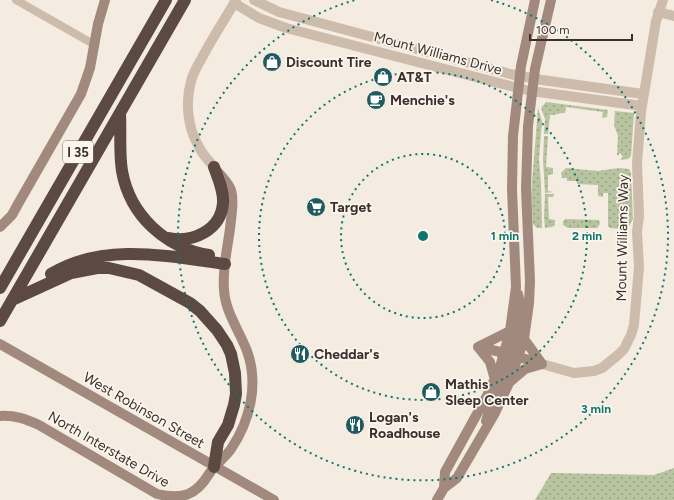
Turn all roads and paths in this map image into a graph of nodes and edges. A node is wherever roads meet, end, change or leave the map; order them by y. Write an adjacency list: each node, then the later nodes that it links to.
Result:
1 (16, 0): 12 (street)
2 (105, 0): 12 (main road)
3 (166, 0): 25 (highway, I 35)
4 (185, 0): 19 (highway, I 35)
5 (254, 0): 13 (street, Mount Williams Drive)
6 (536, 0): 13 (main road)
7 (551, 0): 14 (main road)
8 (663, 0): 10 (street)
9 (235, 1): 15 (street, Mount Williams Drive); 20 (street, North Interstate Drive)
10 (658, 12): 11 (street); 17 (street)
11 (674, 16)
12 (94, 45): 21 (main road)
13 (519, 76): 14 (street, Mount Williams Drive); 15 (main road)
14 (533, 78): 16 (main road); 17 (street, Mount Williams Drive)
15 (518, 88): 16 (street, Mount Williams Drive); 24 (main road)
16 (531, 91): 18 (street, Mount Williams Drive); 29 (main road)
17 (643, 94): 18 (street, Mount Williams Way)
18 (642, 106): 34 (street, Mount Williams Way)
19 (120, 112): 22 (highway); 26 (highway, I 35)
20 (214, 167): 22 (highway); 23 (main road, North Interstate Drive)
21 (0, 228)
22 (163, 237): 23 (highway)
23 (225, 261): 26 (highway); 39 (main road, North Interstate Drive)
24 (516, 285): 28 (main road); 33 (main road)
25 (0, 288)
26 (12, 300): 27 (highway, I 35); 39 (highway)
27 (0, 321)
28 (510, 331): 31 (main road); 32 (main road)
29 (524, 339): 33 (main road); 34 (main road)
30 (0, 344): 39 (main road, West Robinson Street)
31 (478, 347): 32 (main road); 35 (main road)
32 (505, 353): 35 (main road); 38 (main road)
33 (518, 357): 34 (main road); 36 (main road)
34 (542, 364): 36 (main road)
35 (495, 380): 40 (main road)
36 (510, 382): 38 (main road)
37 (0, 416): 39 (main road, North Interstate Drive)
38 (483, 434): 40 (main road)
39 (214, 466): 41 (main road, West Robinson Street)
40 (444, 488): 42 (main road)
41 (274, 500)
42 (437, 500)

